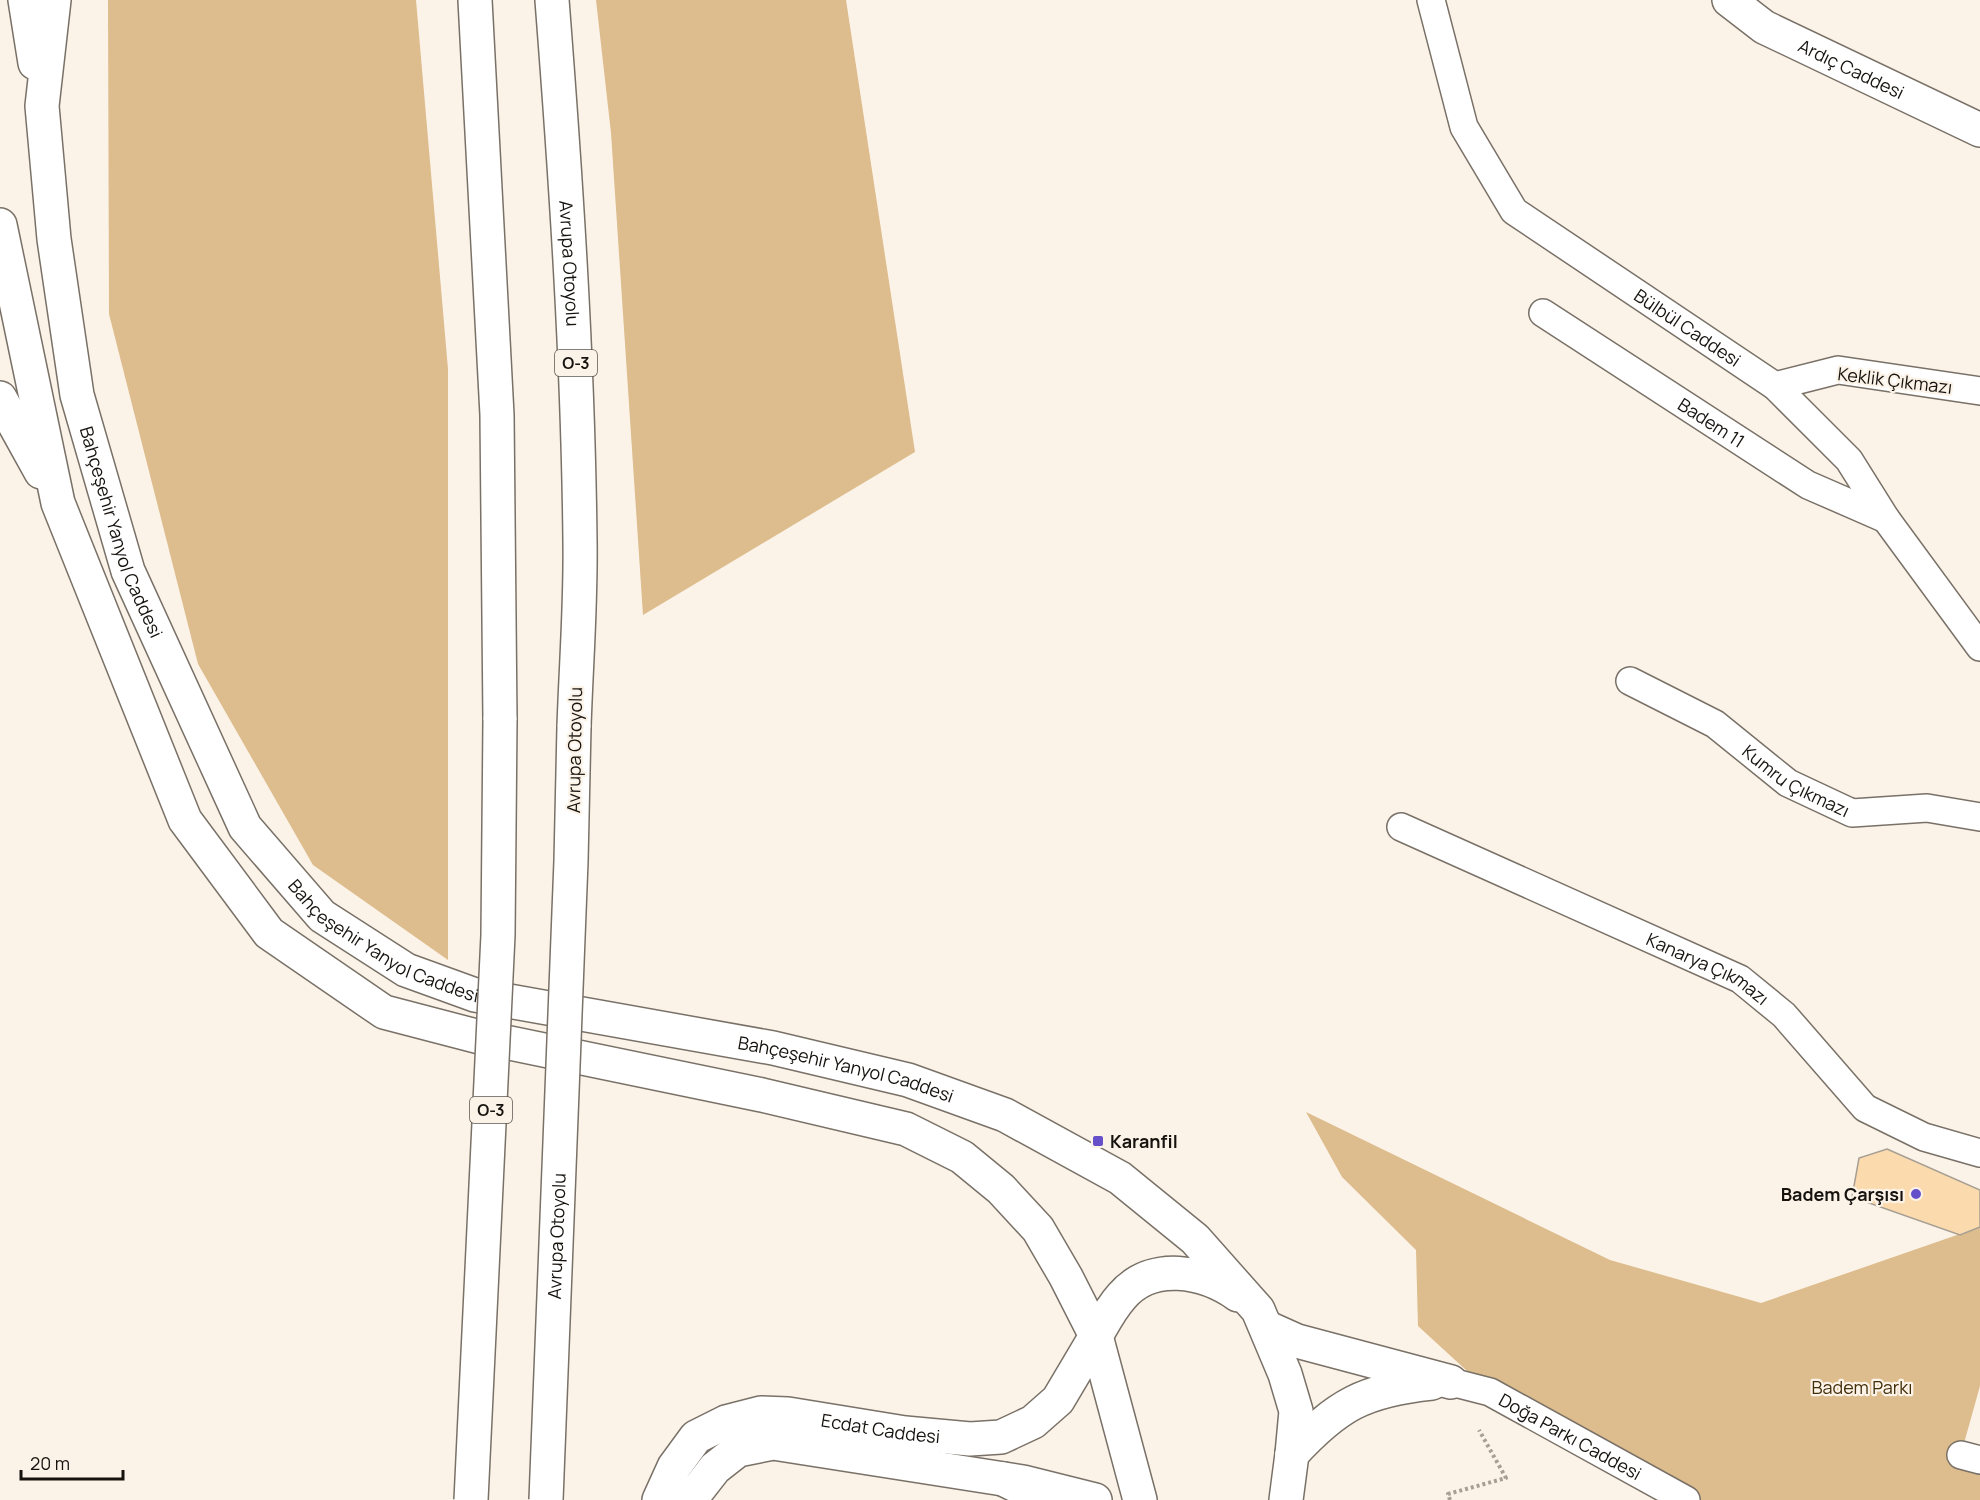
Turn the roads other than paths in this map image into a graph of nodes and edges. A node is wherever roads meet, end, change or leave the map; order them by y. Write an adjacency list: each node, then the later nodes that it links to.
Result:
1 (25, 0): 7 (main road)
2 (54, 0): 7 (main road, Bahçeşehir Yanyol Caddesi)
3 (475, 0): 26 (main road, O-3, bridge)
4 (552, 0): 27 (main road, Avrupa Otoyolu / O-3, bridge)
5 (1431, 0): 11 (street, Bülbül Caddesi)
6 (1732, 1): 8 (main road, Ardıç Caddesi)
7 (42, 106): 21 (main road, Bahçeşehir Yanyol Caddesi)
8 (1980, 130)
9 (0, 225): 14 (main road)
10 (1543, 313): 15 (street, Badem 11)
11 (1775, 386): 12 (street, Keklik Çıkmazı); 15 (street, Bülbül Caddesi)
12 (1980, 391)
13 (0, 398): 14 (main road)
14 (58, 503): 22 (main road)
15 (1886, 519): 16 (street, Bülbül Caddesi)
16 (1980, 647)
17 (1630, 681): 18 (street, Kumru Çıkmazı)
18 (1980, 817)
19 (1401, 827): 20 (street, Kanarya Çıkmazı)
20 (1980, 1153)
21 (1263, 1319): 22 (main road, Ecdat Caddesi); 23 (main road); 24 (main road, Bahçeşehir Yanyol Caddesi)
22 (1096, 1336): 28 (main road, Ecdat Caddesi); 32 (main road)
23 (1451, 1382): 24 (main road); 35 (street, Doğa Parkı Caddesi)
24 (1291, 1461): 33 (main road); 34 (main road)
25 (1003, 1479): 29 (main road, Ecdat Caddesi); 30 (main road); 31 (main road, Ecdat Caddesi)
26 (471, 1500)
27 (546, 1500)
28 (659, 1500)
29 (690, 1500)
30 (1046, 1500)
31 (1095, 1500)
32 (1140, 1500)
33 (1280, 1500)
34 (1286, 1500)
35 (1686, 1500)

